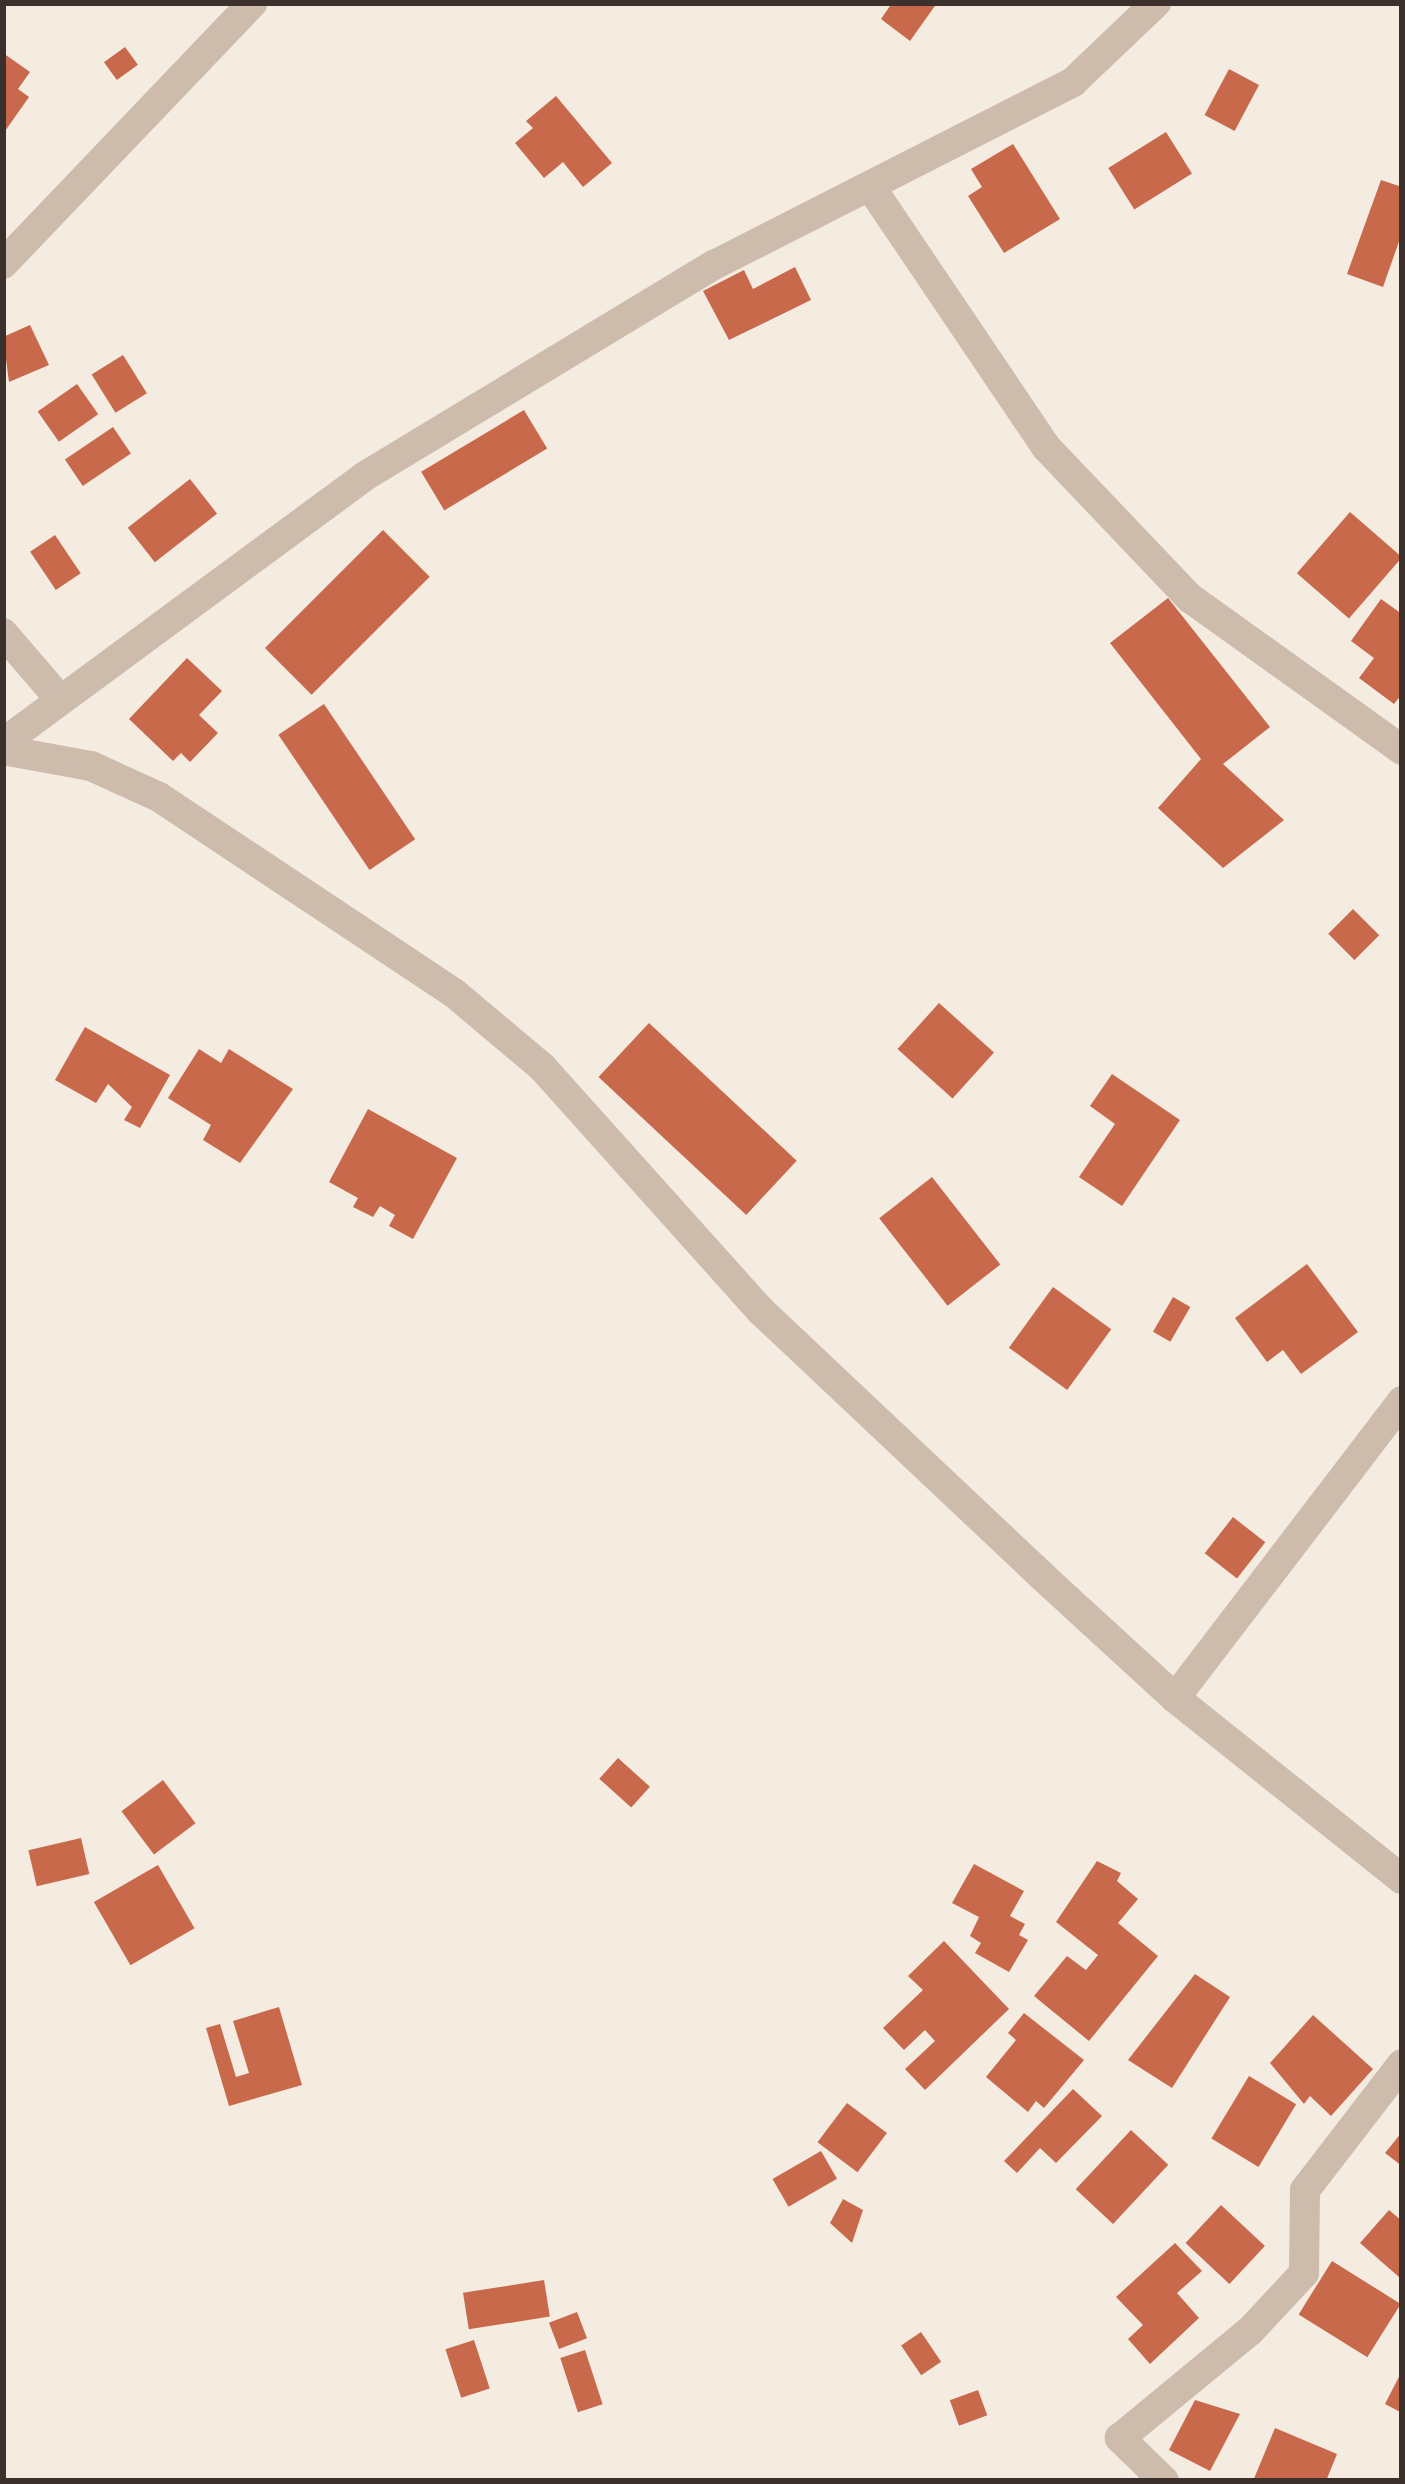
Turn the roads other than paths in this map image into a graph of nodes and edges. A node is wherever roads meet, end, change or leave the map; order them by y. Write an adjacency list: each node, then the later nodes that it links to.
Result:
1 (252, 3): 4 (street)
2 (1156, 3): 3 (street)
3 (870, 186): 6 (street); 8 (street)
4 (3, 264)
5 (3, 633): 6 (street)
6 (58, 697): 7 (street)
7 (3, 746): 10 (street)
8 (1402, 750)
9 (1402, 1401): 10 (street)
10 (1175, 1698): 11 (street)
11 (1402, 1879)
12 (1402, 2064): 13 (street)
13 (1164, 2481)

